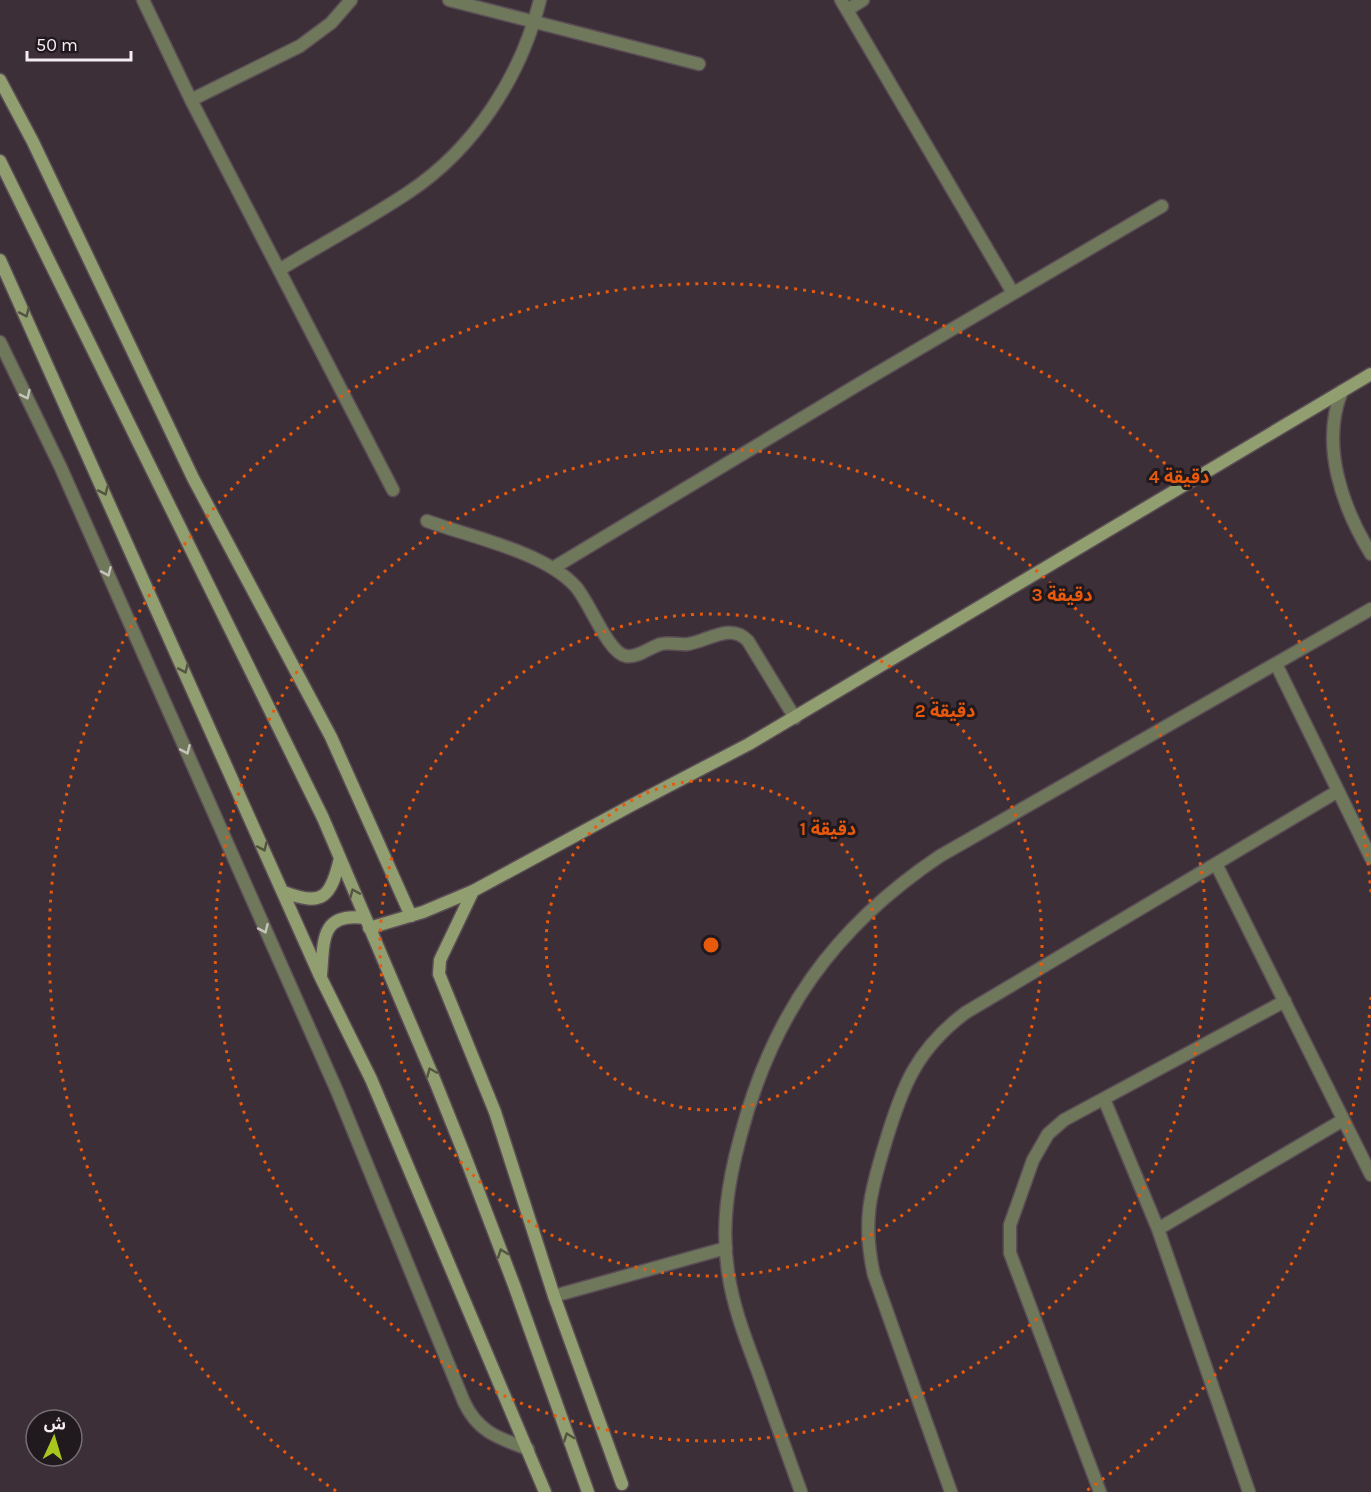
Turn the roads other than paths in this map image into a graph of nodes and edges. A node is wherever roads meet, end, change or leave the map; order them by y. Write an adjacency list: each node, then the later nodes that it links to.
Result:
1 (143, 0): 10 (street)
2 (351, 0): 10 (street)
3 (449, 0): 7 (street)
4 (540, 0): 7 (street)
5 (862, 0): 6 (street)
6 (844, 5): 15 (street)
7 (535, 22): 8 (street); 14 (street)
8 (699, 64)
9 (0, 80): 32 (main road)
10 (191, 100): 14 (street)
11 (0, 161): 27 (main road)
12 (1162, 206): 15 (street)
13 (0, 260): 31 (main road, one-way to 31)
14 (279, 270): 19 (street)
15 (1013, 293): 22 (street)
16 (0, 342): 42 (street, one-way to 42)
17 (1371, 374): 18 (main road)
18 (1342, 391): 21 (street); 25 (main road)
19 (393, 490)
20 (427, 521): 22 (street)
21 (1371, 554)
22 (553, 568): 25 (street)
23 (1371, 609): 24 (street)
24 (1276, 664): 26 (street); 40 (street)
25 (795, 718): 30 (main road)
26 (1338, 791): 28 (street); 29 (street)
27 (340, 858): 31 (main road); 33 (main road, one-way to 27)
28 (1371, 858)
29 (1216, 864): 35 (street); 47 (street)
30 (473, 891): 32 (main road); 41 (main road)
31 (284, 892): 34 (main road)
32 (411, 915): 33 (main road)
33 (367, 923): 34 (main road); 45 (main road, one-way to 33)
34 (320, 976): 42 (main road)
35 (1285, 1000): 36 (street); 37 (street)
36 (1104, 1099): 39 (street); 48 (street)
37 (1343, 1120): 38 (street); 39 (street)
38 (1371, 1174)
39 (1158, 1229): 49 (street)
40 (726, 1248): 41 (street); 46 (street)
41 (554, 1296): 43 (main road)
42 (528, 1449): 44 (main road)
43 (622, 1484)
44 (544, 1492)
45 (588, 1492)
46 (801, 1492)
47 (951, 1492)
48 (1100, 1492)
49 (1249, 1492)

